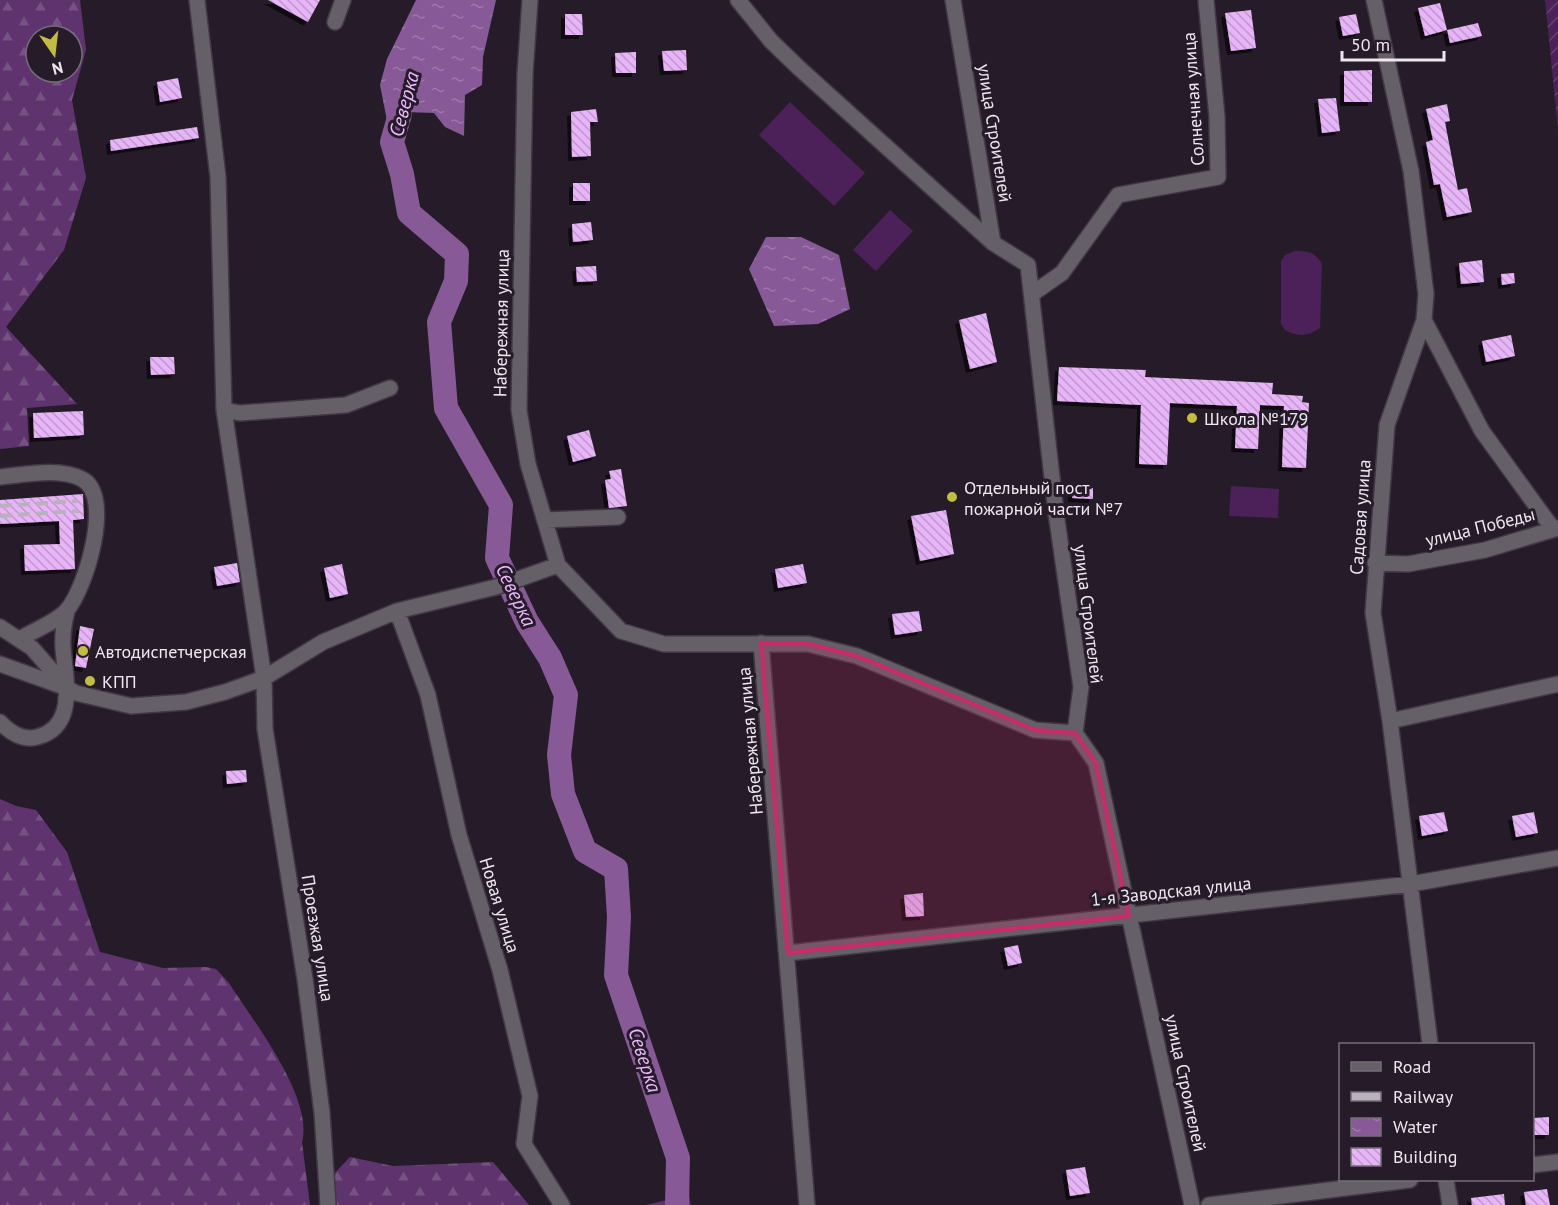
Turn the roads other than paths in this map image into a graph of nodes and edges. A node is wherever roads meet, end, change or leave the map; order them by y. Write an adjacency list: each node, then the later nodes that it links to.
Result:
1 (197, 0): 15 (street, Проезжая улица)
2 (343, 0): 8 (street)
3 (530, 0): 18 (street, Набережная улица)
4 (738, 0): 10 (street)
5 (953, 0): 11 (street, улица Строителей)
6 (1206, 0): 12 (street, Солнечная улица)
7 (1374, 0): 13 (street, Садовая улица)
8 (335, 22)
9 (932, 200): 10 (street)
10 (949, 203): 11 (street)
11 (993, 243): 12 (street, улица Строителей)
12 (1032, 294): 33 (street, улица Строителей)
13 (1424, 320): 19 (street); 20 (street, Садовая улица)
14 (390, 388): 15 (street)
15 (224, 410): 28 (street, Проезжая улица)
16 (0, 477): 22 (street)
17 (618, 516): 18 (street)
18 (545, 520): 21 (street, Набережная улица)
19 (1556, 529): 20 (street, улица Победы)
20 (1376, 563): 31 (street, Садовая улица)
21 (558, 565): 23 (street); 26 (street, Набережная улица)
22 (67, 610): 25 (street); 30 (street)
23 (397, 611): 28 (street); 44 (street, Новая улица)
24 (0, 627): 25 (street)
25 (21, 639): 30 (street)
26 (761, 644): 33 (street); 37 (street, Набережная улица)
27 (0, 664): 30 (street)
28 (264, 678): 30 (street); 43 (street, Проезжая улица)
29 (1558, 684): 31 (street)
30 (67, 688): 32 (street)
31 (1390, 721): 35 (street, Садовая улица)
32 (0, 722)
33 (1075, 734): 36 (street, улица Строителей)
34 (1558, 858): 35 (street, 1-я Заводская улица)
35 (1411, 884): 36 (street, 1-я Заводская улица); 38 (street, Садовая улица)
36 (1129, 916): 37 (street, 1-я Заводская улица); 46 (street, улица Строителей)
37 (788, 953): 45 (street, Набережная улица)
38 (1430, 1043)
39 (1558, 1162): 40 (street)
40 (1534, 1165)
41 (1395, 1181): 47 (street)
42 (1446, 1181): 48 (street)
43 (328, 1205)
44 (562, 1205)
45 (807, 1205)
46 (1192, 1205)
47 (1209, 1205)
48 (1450, 1205)

